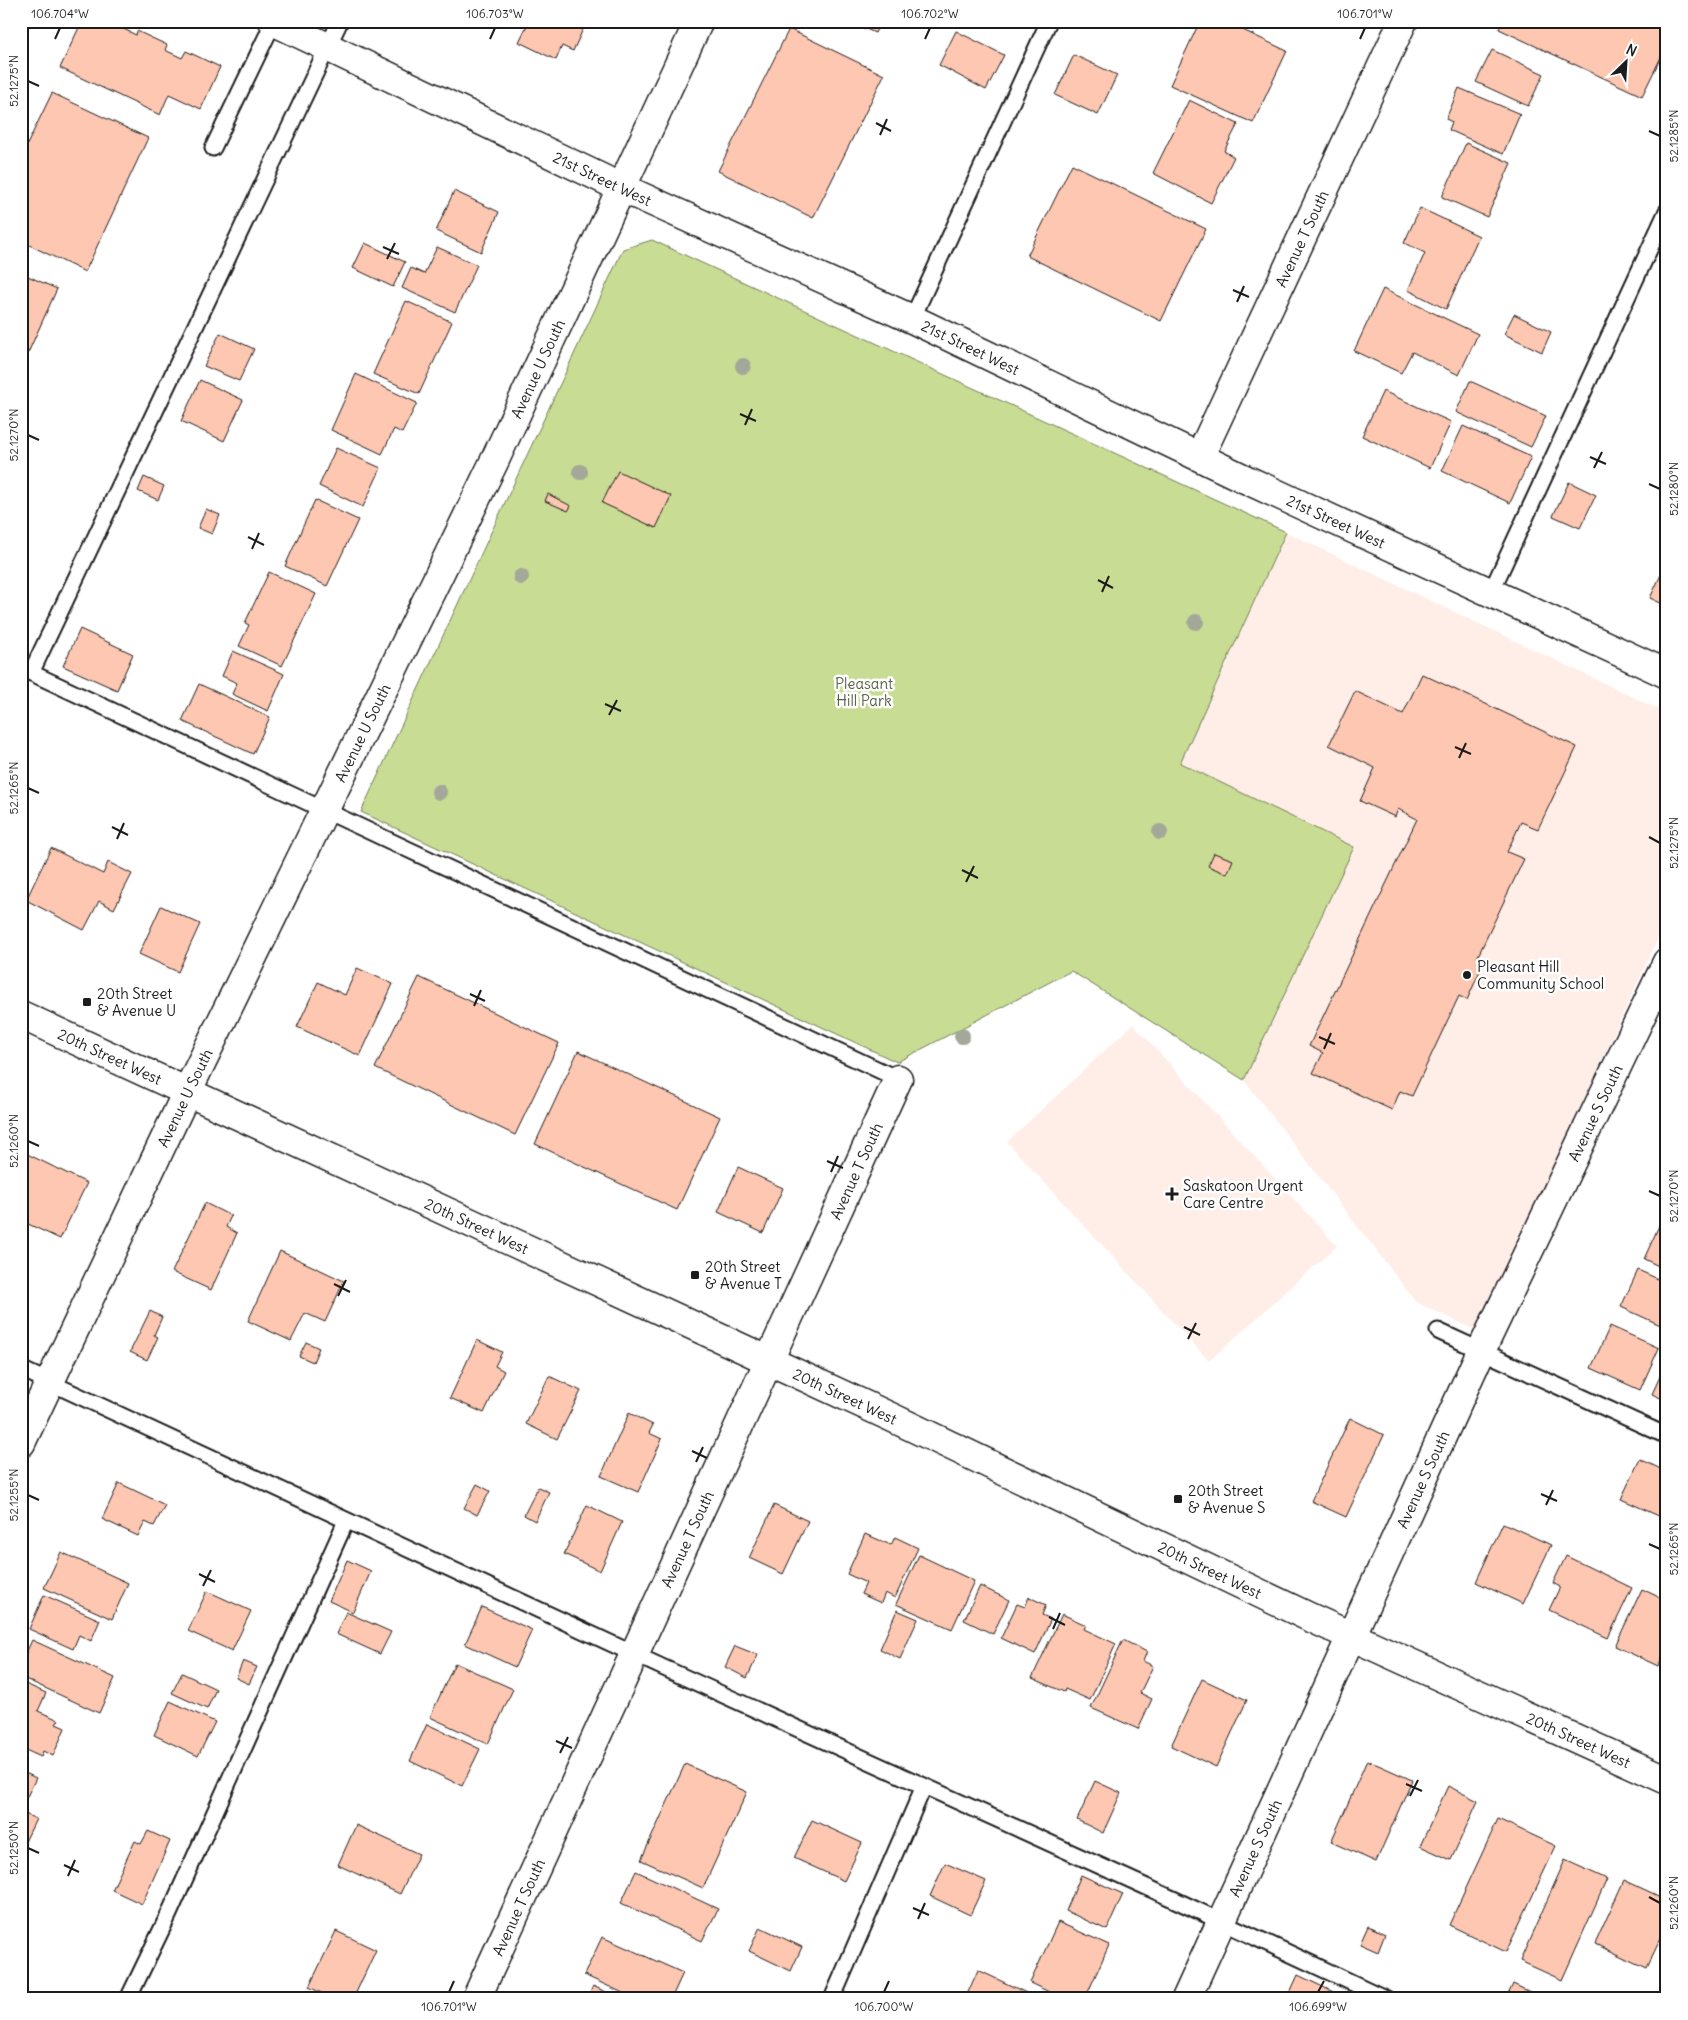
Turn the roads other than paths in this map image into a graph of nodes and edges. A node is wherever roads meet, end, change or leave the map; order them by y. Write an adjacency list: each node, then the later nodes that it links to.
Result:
1 (274, 21): 6 (street, 21st Street West); 7 (lane)
2 (340, 21): 6 (lane)
3 (699, 21): 8 (street, Avenue U South)
4 (1049, 21): 10 (lane)
5 (1403, 21): 11 (street, Avenue T South)
6 (328, 46): 8 (street, 21st Street West); 13 (lane)
7 (213, 148)
8 (622, 188): 10 (street, 21st Street West); 15 (street, Avenue U South)
9 (1667, 211): 12 (lane)
10 (912, 319): 11 (street, 21st Street West)
11 (1200, 456): 12 (street, 21st Street West)
12 (1491, 592): 14 (street, 21st Street West)
13 (26, 671): 15 (lane)
14 (1667, 674)
15 (326, 810): 18 (lane); 19 (street, Avenue U South)
16 (1667, 962): 21 (street, Avenue S South)
17 (21, 1016): 19 (street, 20th Street West)
18 (898, 1078): 22 (street, Avenue T South)
19 (187, 1092): 22 (street, 20th Street West); 24 (street, Avenue U South)
20 (1438, 1331): 21 (lane)
21 (1481, 1351): 25 (lane); 28 (street, Avenue S South)
22 (770, 1362): 28 (street, 20th Street West); 29 (street, Avenue T South)
23 (21, 1369): 24 (lane)
24 (50, 1382): 26 (street, Avenue U South); 27 (lane)
25 (1667, 1436)
26 (21, 1444)
27 (346, 1521): 29 (lane); 33 (lane)
28 (1352, 1636): 30 (street, 20th Street West); 32 (street, Avenue S South)
29 (634, 1654): 31 (lane); 34 (street, Avenue T South)
30 (1667, 1780)
31 (924, 1786): 32 (lane); 35 (lane)
32 (1222, 1922): 36 (street, Avenue S South); 37 (lane)
33 (128, 1999)
34 (476, 1999)
35 (832, 1999)
36 (1186, 1999)
37 (1387, 1999)

